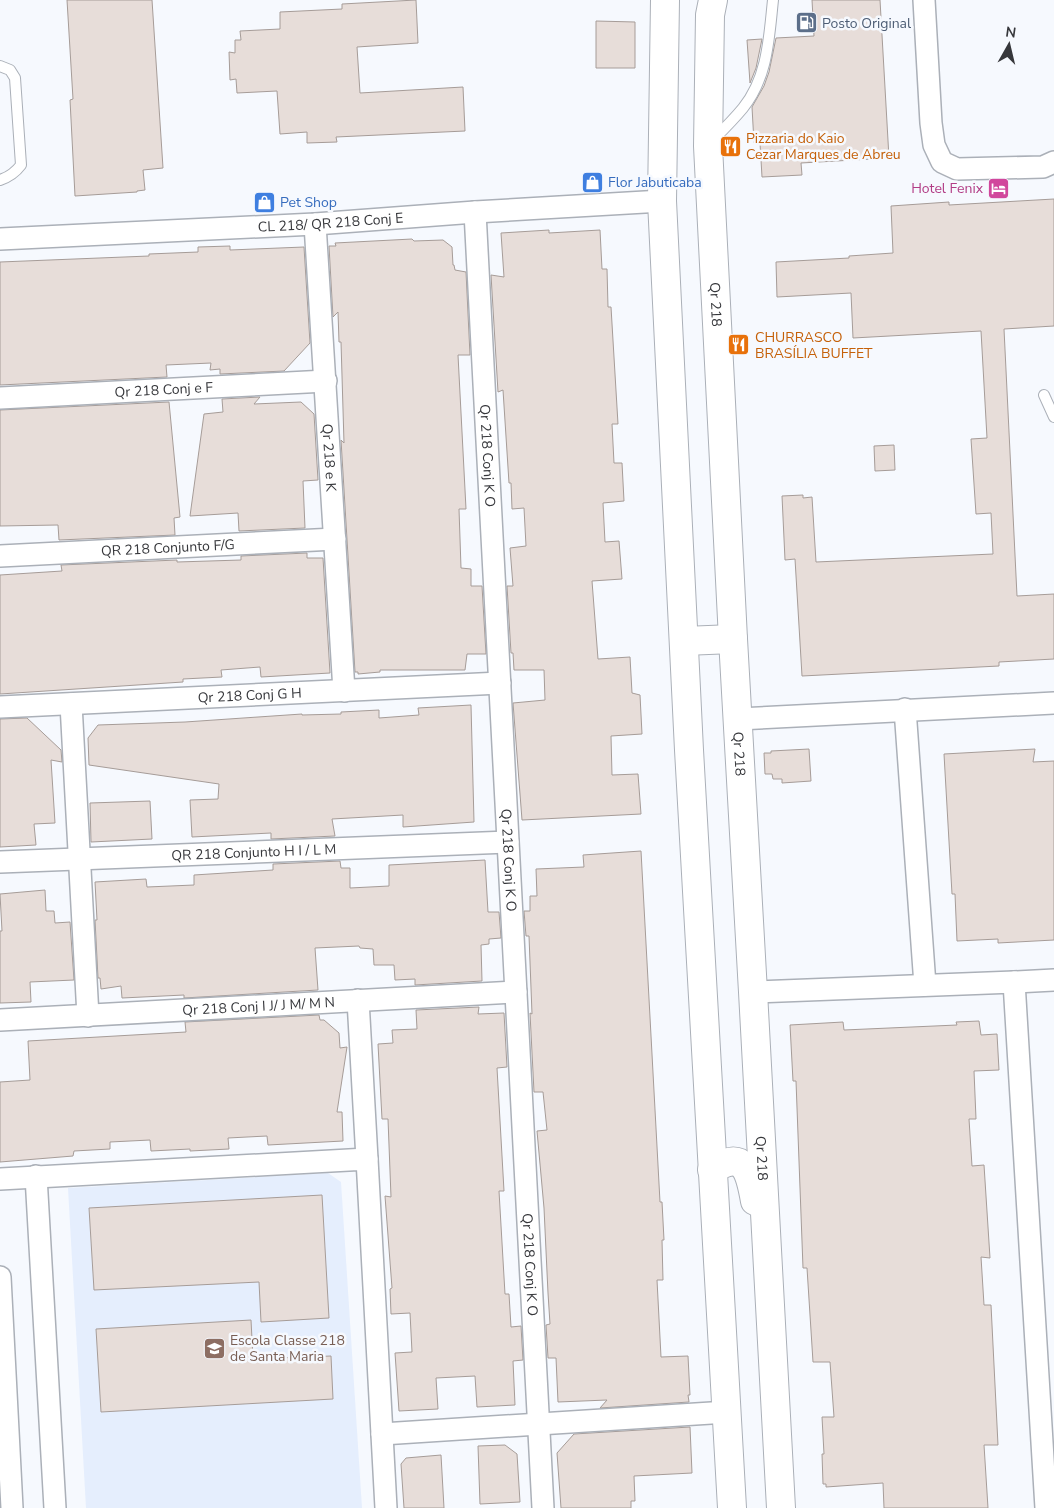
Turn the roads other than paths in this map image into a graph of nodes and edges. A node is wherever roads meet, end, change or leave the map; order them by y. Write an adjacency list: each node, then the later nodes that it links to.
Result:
1 (665, 0): 9 (main road)
2 (713, 0): 6 (main road, Qr 218)
3 (773, 0): 6 (lane)
4 (924, 0): 7 (street)
5 (0, 66): 8 (lane)
6 (708, 146): 19 (main road, Qr 218)
7 (1054, 162)
8 (0, 180)
9 (662, 202): 10 (street, CL 218/ QR 218 Conj E); 20 (main road)
10 (475, 212): 11 (street, CL 218/ QR 218 Conj E); 21 (street, Qr 218 Conj K O)
11 (316, 224): 12 (street, CL 218/ QR 218 Conj E); 13 (street, Qr 218 e K)
12 (0, 239)
13 (326, 381): 15 (street, Qr 218 Conj e F); 17 (street, Qr 218 e K)
14 (1044, 395): 16 (lane)
15 (0, 398)
16 (1054, 417)
17 (335, 539): 18 (street, QR 218 Conjunto F/G); 22 (street, Qr 218 e K)
18 (0, 556)
19 (733, 639): 20 (main road); 27 (main road, Qr 218)
20 (684, 641): 40 (main road)
21 (500, 683): 22 (street, Qr 218 Conj G H); 28 (street, Qr 218 Conj K O)
22 (344, 691): 24 (street, Qr 218 Conj G H)
23 (1054, 702): 26 (street)
24 (71, 704): 25 (street, Qr 218 Conj G H); 29 (street)
25 (0, 707)
26 (905, 709): 27 (street); 33 (street)
27 (738, 719): 35 (main road, Qr 218)
28 (508, 842): 29 (street, QR 218 Conjunto H I / L M); 34 (street, Qr 218 Conj K O)
29 (80, 859): 30 (street, QR 218 Conjunto H I / L M); 37 (street)
30 (0, 862)
31 (1054, 980): 32 (street)
32 (1014, 982): 33 (street); 54 (street)
33 (925, 985): 35 (street)
34 (516, 992): 36 (street, Qr 218 Conj I J/ J M/ M N); 46 (street, Qr 218 Conj K O)
35 (753, 992): 43 (main road, Qr 218)
36 (358, 1000): 37 (street, Qr 218 Conj I J/ J M/ M N); 39 (street)
37 (88, 1016): 38 (street, Qr 218 Conj I J/ J M/ M N)
38 (0, 1020)
39 (368, 1159): 41 (street); 47 (street)
40 (712, 1170): 43 (main road); 45 (main road)
41 (36, 1176): 42 (street); 49 (street)
42 (0, 1179)
43 (768, 1272): 53 (main road, Qr 218)
44 (0, 1277): 48 (street)
45 (727, 1412): 46 (street); 52 (main road)
46 (539, 1424): 47 (street); 51 (street, Qr 218 Conj K O)
47 (382, 1434): 50 (street)
48 (12, 1508)
49 (54, 1508)
50 (386, 1508)
51 (543, 1508)
52 (732, 1508)
53 (781, 1508)
54 (1046, 1508)

